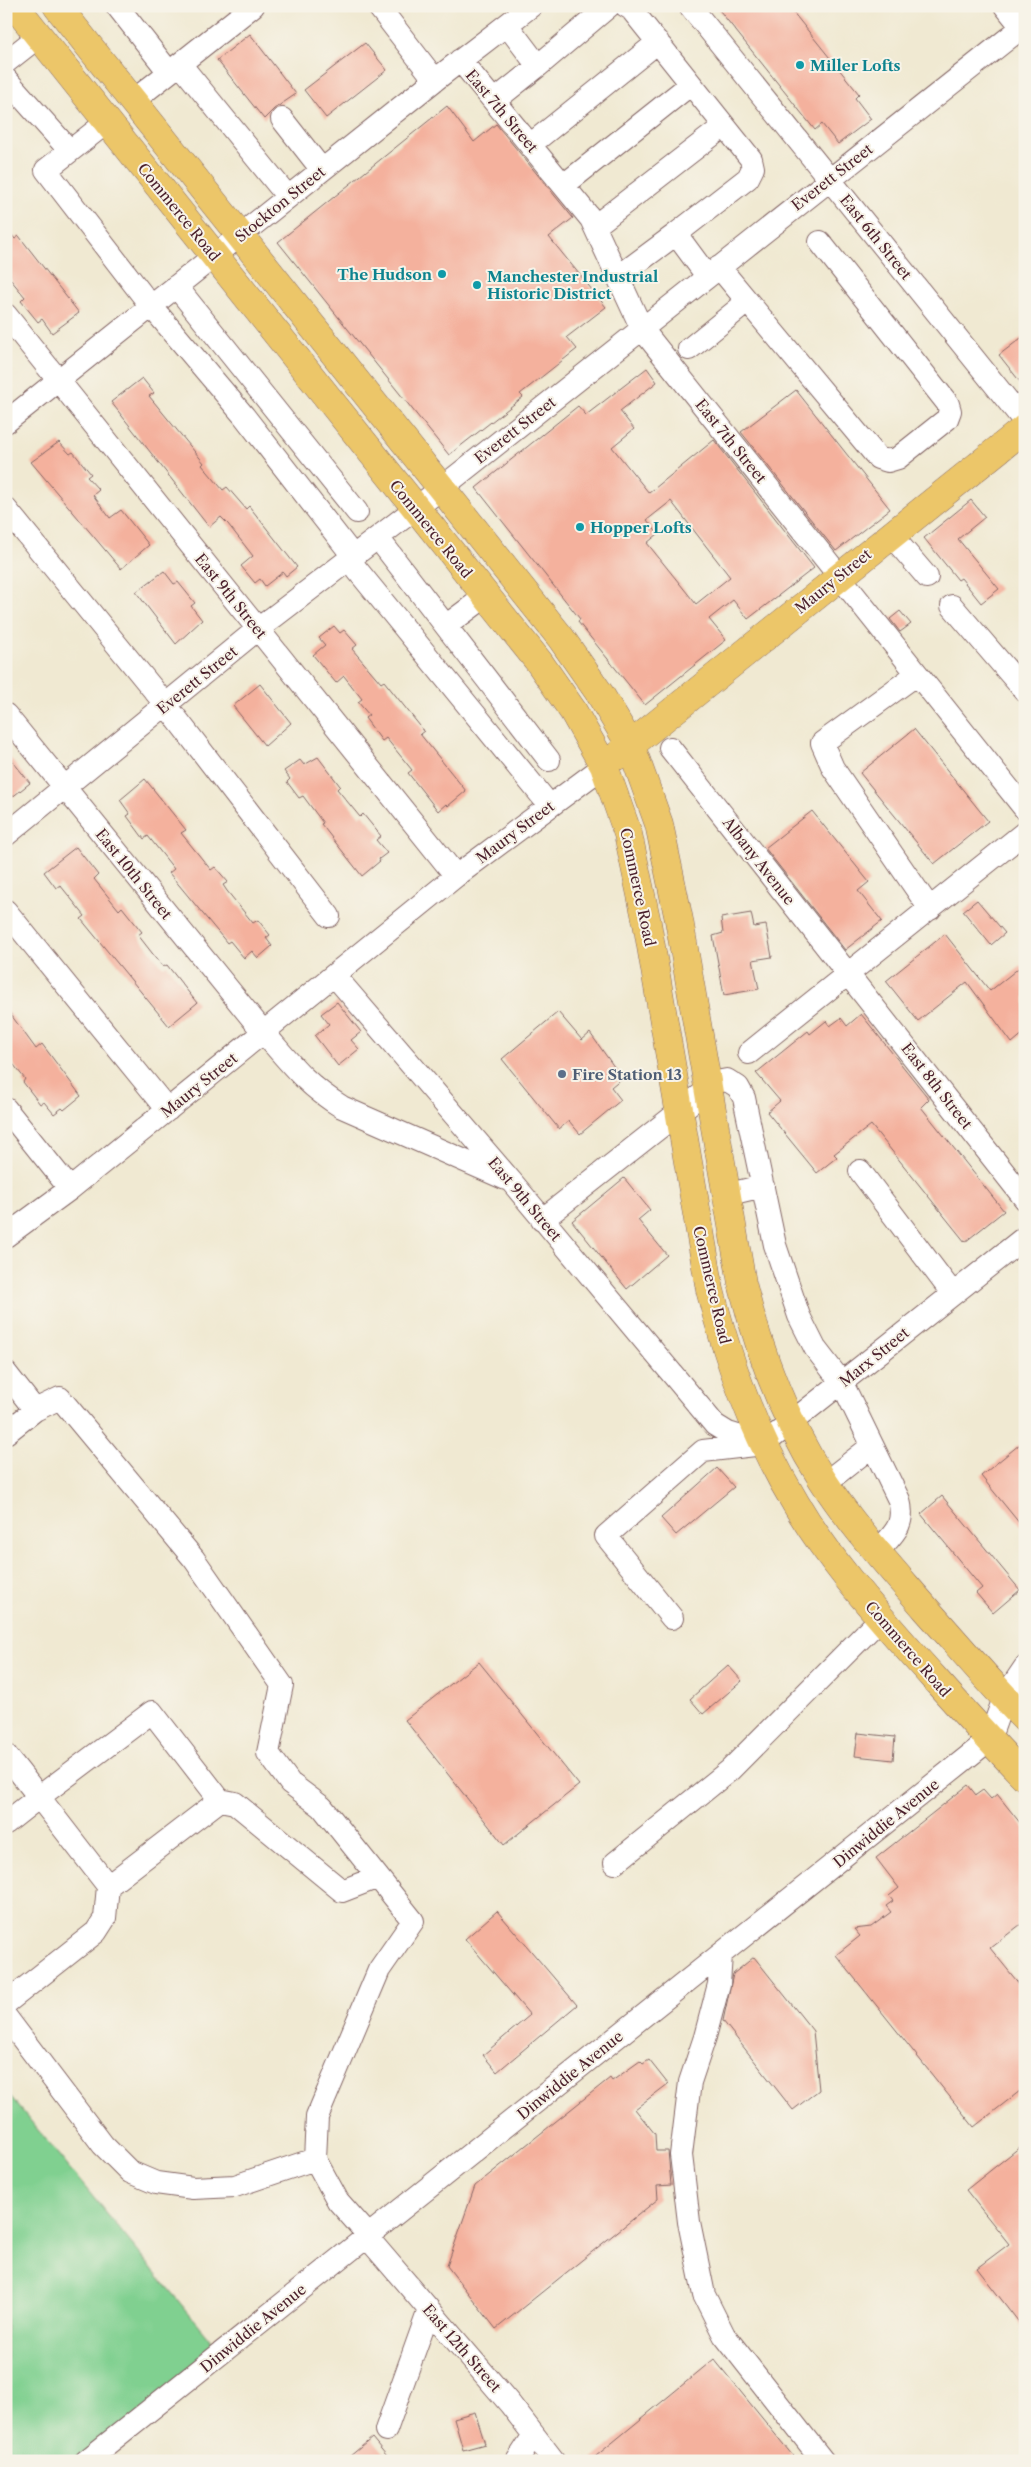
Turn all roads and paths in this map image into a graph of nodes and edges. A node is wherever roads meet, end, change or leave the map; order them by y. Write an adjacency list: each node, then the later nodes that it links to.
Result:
1 (15, 6): 13 (main road, Commerce Road)
2 (57, 6): 22 (main road, Commerce Road)
3 (117, 6): 18 (street)
4 (253, 6): 18 (street)
5 (378, 6): 20 (street)
6 (531, 6): 11 (street, Stockton Street)
7 (609, 6): 17 (street)
8 (626, 6): 14 (street)
9 (690, 6): 30 (street, East 6th Street)
10 (1005, 6): 12 (street)
11 (507, 25): 15 (street, Stockton Street); 17 (street)
12 (1024, 28): 30 (street, Everett Street)
13 (39, 36): 16 (street); 25 (main road, Commerce Road)
14 (658, 42): 21 (street); 27 (street)
15 (460, 60): 20 (street, Stockton Street); 23 (street, East 7th Street)
16 (6, 62)
17 (538, 66): 23 (street)
18 (174, 68): 22 (street); 32 (street)
19 (6, 79): 28 (street)
20 (435, 80): 29 (street, Stockton Street)
21 (691, 84): 26 (street); 31 (street)
22 (132, 101): 35 (main road, Commerce Road)
23 (494, 101): 27 (street, East 7th Street)
24 (282, 119): 29 (street)
25 (107, 122): 28 (street); 37 (main road, Commerce Road)
26 (724, 126): 33 (street); 34 (street)
27 (530, 145): 31 (street, East 7th Street)
28 (70, 151): 42 (street)
29 (322, 170): 32 (street, Stockton Street)
30 (829, 179): 38 (street, Everett Street); 48 (street, East 6th Street)
31 (564, 185): 33 (street, East 7th Street)
32 (288, 197): 35 (street, Stockton Street)
33 (595, 226): 39 (street, East 7th Street)
34 (676, 234): 38 (street); 39 (street)
35 (240, 236): 37 (street, Stockton Street); 50 (main road, Commerce Road)
36 (820, 242): 41 (street)
37 (214, 256): 40 (street, Stockton Street); 52 (main road, Commerce Road)
38 (713, 272): 41 (street); 44 (street, Everett Street)
39 (618, 277): 44 (street, East 7th Street)
40 (176, 286): 42 (street, Stockton Street); 53 (street)
41 (747, 302): 45 (street)
42 (151, 306): 46 (street, Stockton Street); 56 (street)
43 (6, 315): 46 (street, East 9th Street)
44 (642, 329): 50 (street, Everett Street); 57 (street, East 7th Street)
45 (689, 349)
46 (58, 380): 47 (street, Stockton Street); 62 (street, East 9th Street)
47 (6, 422)
48 (1025, 422)
49 (1025, 428): 54 (main road, Maury Street)
50 (442, 488): 52 (street, Everett Street); 67 (main road, Commerce Road)
51 (6, 509): 65 (street)
52 (415, 509): 55 (street, Everett Street); 59 (main road, Commerce Road)
53 (357, 512)
54 (891, 535): 57 (main road, Maury Street); 58 (street)
55 (378, 538): 56 (street, Everett Street); 61 (street)
56 (351, 558): 62 (street, Everett Street); 72 (street)
57 (839, 576): 63 (street, East 7th Street); 67 (main road, Maury Street)
58 (927, 577)
59 (486, 596): 61 (street); 70 (main road, Commerce Road)
60 (952, 606): 64 (street)
61 (446, 625): 69 (street)
62 (258, 630): 65 (street, Everett Street); 76 (street, East 9th Street)
63 (917, 674): 73 (street, East 7th Street); 77 (street)
64 (1025, 691)
65 (166, 705): 71 (street, Everett Street); 79 (street)
66 (6, 715): 71 (street, East 10th Street)
67 (631, 746): 70 (main road, Maury Street); 82 (main road, Commerce Road)
68 (670, 748): 80 (street, Albany Avenue)
69 (549, 760)
70 (604, 766): 72 (street, Maury Street); 83 (main road, Commerce Road)
71 (64, 788): 75 (street, Everett Street); 84 (street, East 10th Street)
72 (550, 806): 76 (street, Maury Street)
73 (1025, 809)
74 (1025, 832): 77 (street)
75 (6, 835)
76 (456, 876): 81 (street, Maury Street)
77 (930, 909): 80 (street)
78 (6, 911): 88 (street)
79 (329, 916)
80 (849, 974): 85 (street); 95 (street, East 8th Street)
81 (334, 975): 84 (street, Maury Street); 91 (street, East 9th Street)
82 (694, 1012): 83 (street); 86 (main road, Commerce Road)
83 (662, 1017): 89 (main road, Commerce Road)
84 (264, 1032): 88 (street, Maury Street); 91 (street, East 10th Street)
85 (749, 1053)
86 (707, 1087): 89 (street); 92 (street); 94 (main road, Commerce Road)
87 (6, 1109): 93 (street)
88 (168, 1110): 93 (street, Maury Street)
89 (678, 1112): 96 (street); 105 (main road, Commerce Road)
90 (860, 1172): 99 (street)
91 (511, 1182): 96 (street, East 9th Street)
92 (763, 1186): 94 (street); 101 (street)
93 (70, 1189): 97 (street, Maury Street)
94 (725, 1195): 103 (main road, Commerce Road)
95 (1025, 1199)
96 (542, 1220): 105 (street, East 9th Street)
97 (6, 1236)
98 (1025, 1237): 99 (street, Marx Street)
99 (953, 1294): 101 (street, Marx Street)
100 (6, 1373): 102 (street)
101 (842, 1383): 103 (street, Marx Street); 106 (street)
102 (35, 1410): 104 (street); 121 (street)
103 (791, 1423): 105 (street, Marx Street); 107 (main road, Commerce Road)
104 (6, 1433)
105 (764, 1444): 109 (street); 110 (main road, Commerce Road)
106 (872, 1446): 107 (street); 108 (street)
107 (825, 1483): 108 (main road, Commerce Road)
108 (877, 1552): 112 (main road, Commerce Road)
109 (672, 1618)
110 (881, 1618): 114 (main road, Commerce Road); 120 (street)
111 (1025, 1668): 112 (street)
112 (1004, 1698): 113 (main road, Commerce Road); 114 (street)
113 (1025, 1719)
114 (989, 1740): 116 (main road, Commerce Road); 123 (street, Dinwiddie Avenue)
115 (6, 1755): 117 (street)
116 (1025, 1777)
117 (39, 1797): 118 (street); 119 (street); 122 (street)
118 (220, 1800): 121 (street); 122 (street)
119 (6, 1823)
120 (615, 1863)
121 (378, 1877): 126 (street)
122 (108, 1886): 124 (street)
123 (721, 1955): 127 (street, Dinwiddie Avenue); 134 (street)
124 (6, 2003)
125 (6, 2017): 126 (street)
126 (315, 2159): 127 (street, East 12th Street)
127 (368, 2237): 128 (street, East 12th Street); 131 (street, Dinwiddie Avenue)
128 (429, 2310): 129 (street); 130 (street, East 12th Street)
129 (386, 2430)
130 (534, 2435): 132 (street); 133 (street, East 12th Street)
131 (86, 2461)
132 (517, 2461)
133 (554, 2461)
134 (823, 2461)

